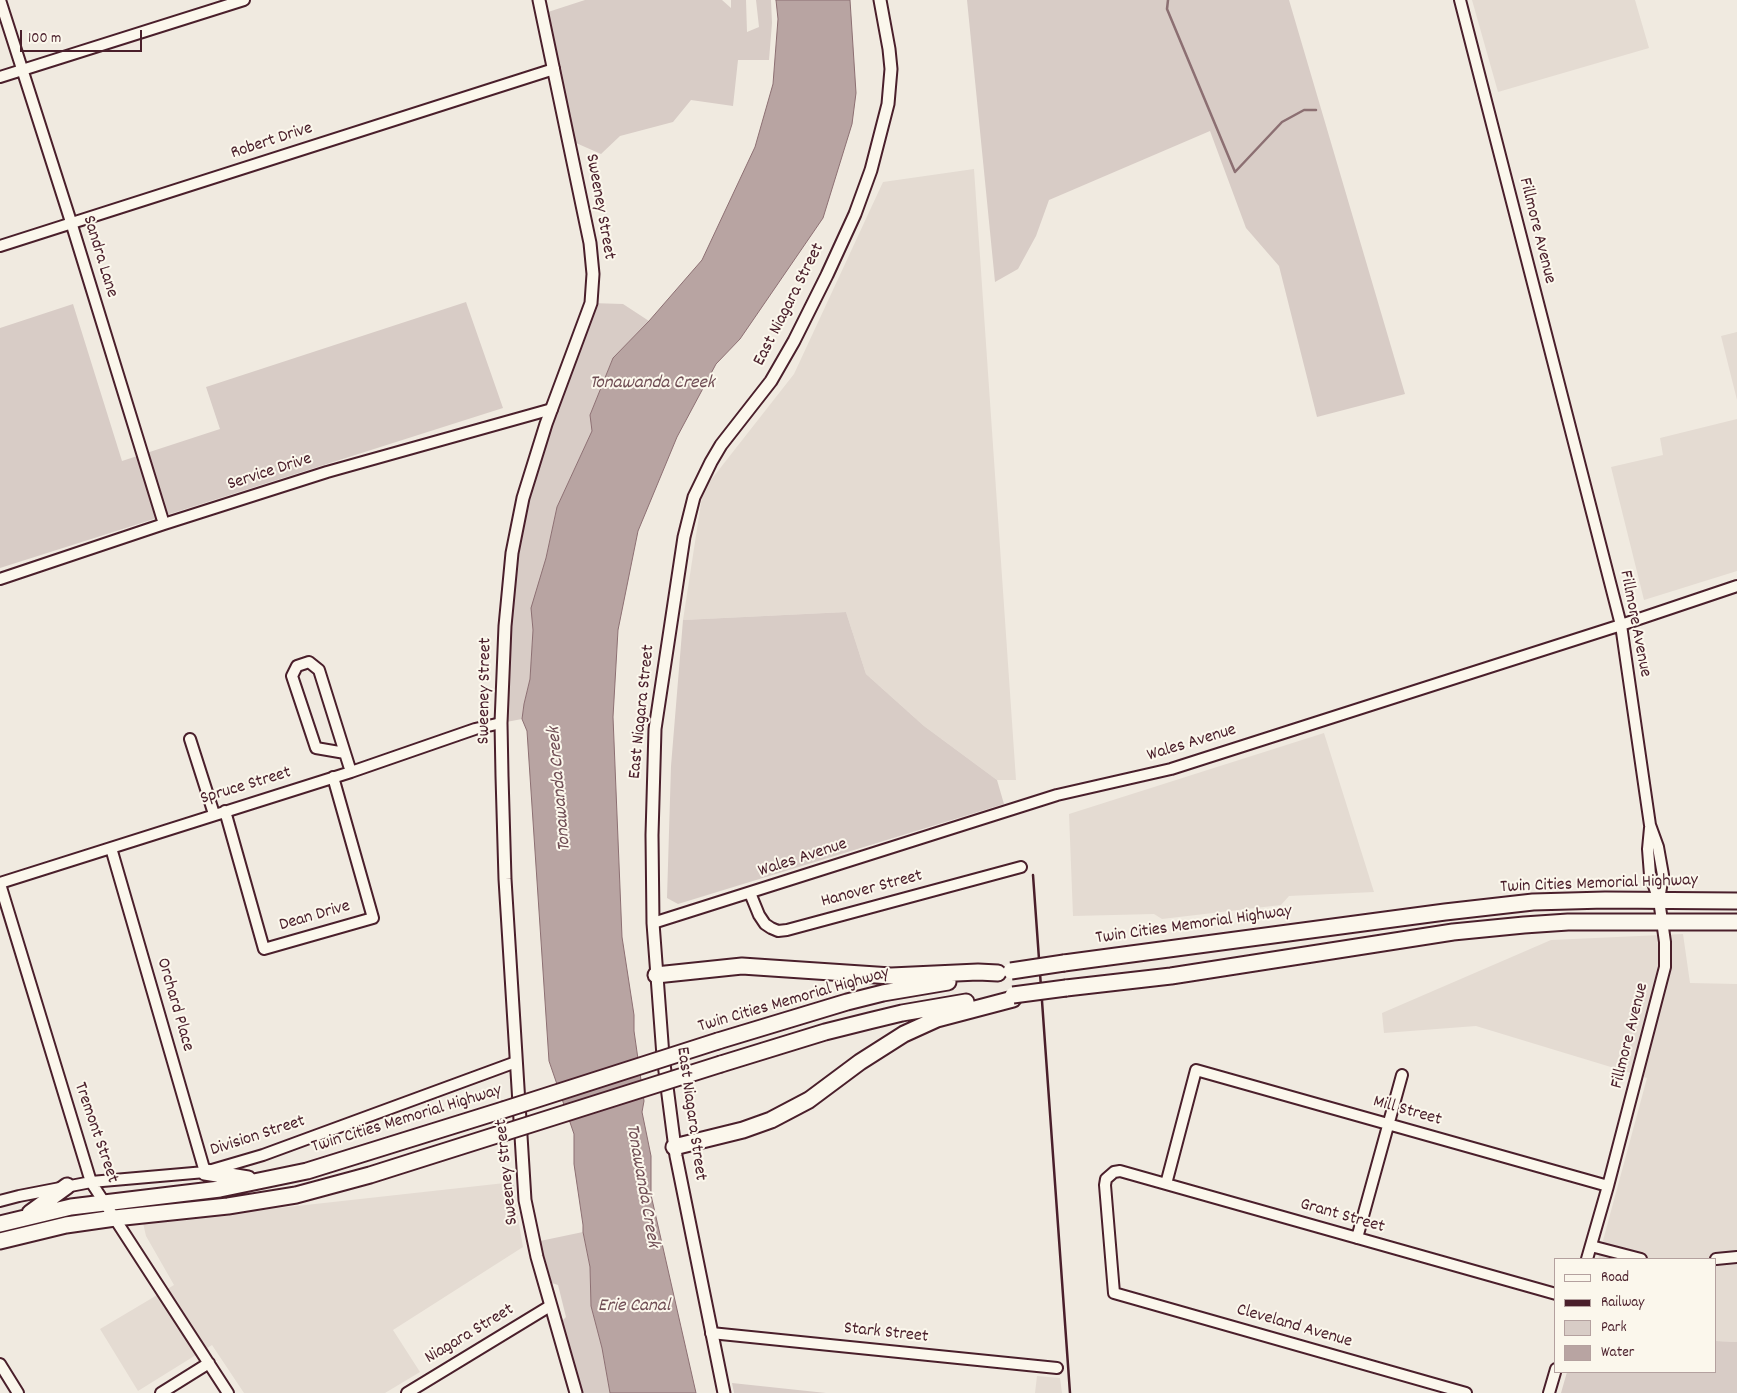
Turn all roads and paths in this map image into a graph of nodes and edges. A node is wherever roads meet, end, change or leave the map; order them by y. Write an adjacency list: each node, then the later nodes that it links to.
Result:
1 (0, 0): 7 (street, Sandra Lane)
2 (244, 0): 7 (street)
3 (539, 0): 6 (street, Sweeney Street)
4 (880, 0): 30 (street, East Niagara Street)
5 (1460, 0): 15 (street, Fillmore Avenue)
6 (554, 69): 9 (street, Robert Drive); 11 (street, Sweeney Street)
7 (23, 70): 8 (street); 9 (street, Sandra Lane)
8 (0, 77)
9 (71, 222): 10 (street, Robert Drive); 12 (street, Sandra Lane)
10 (0, 246)
11 (552, 408): 12 (street, Service Drive); 16 (street, Sweeney Street)
12 (164, 524): 13 (street, Service Drive)
13 (0, 579)
14 (1737, 586): 15 (street, Wales Avenue)
15 (1621, 625): 25 (street, Wales Avenue); 26 (street, Fillmore Avenue)
16 (501, 723): 19 (street, Spruce Street); 34 (street, Sweeney Street)
17 (190, 739): 21 (street)
18 (345, 752): 18 (street); 19 (street)
19 (351, 772): 20 (street, Spruce Street)
20 (333, 777): 21 (street, Spruce Street); 21 (street, Dean Drive)
21 (219, 812): 22 (street, Spruce Street)
22 (111, 848): 24 (street, Spruce Street); 38 (street, Orchard Place)
23 (1021, 867): 25 (street, Hanover Street)
24 (0, 883): 40 (street, Tremont Street)
25 (750, 893): 30 (street, Wales Avenue)
26 (1659, 900): 27 (main road, Twin Cities Memorial Highway); 28 (street, Fillmore Avenue); 31 (main road, Twin Cities Memorial Highway, bridge)
27 (1737, 901)
28 (1662, 922): 29 (main road, Twin Cities Memorial Highway); 33 (main road, Twin Cities Memorial Highway, bridge); 43 (street, Fillmore Avenue)
29 (1737, 922)
30 (653, 924): 32 (street, East Niagara Street)
31 (1004, 972): 32 (main road); 39 (main road, Twin Cities Memorial Highway, bridge)
32 (656, 975): 37 (street, East Niagara Street)
33 (1013, 997): 37 (main road); 47 (main road, bridge)
34 (516, 1062): 38 (street, Division Street); 58 (street, Sweeney Street)
35 (1402, 1075): 36 (street)
36 (1389, 1124): 41 (street, Mill Street); 43 (street, Mill Street); 49 (street)
37 (674, 1147): 59 (street, East Niagara Street)
38 (205, 1172): 39 (main road); 40 (street, Division Street)
39 (264, 1180): 45 (main road, Twin Cities Memorial Highway)
40 (91, 1182): 42 (street, Division Street); 45 (street, Tremont Street)
41 (1166, 1184): 49 (street, Grant Street); 56 (street, Grant Street)
42 (67, 1186): 44 (street, Division Street); 46 (main road)
43 (1608, 1186): 51 (street, Fillmore Avenue)
44 (0, 1202)
45 (104, 1202): 46 (main road, Twin Cities Memorial Highway); 47 (street, Tremont Street)
46 (25, 1217): 48 (main road, Twin Cities Memorial Highway)
47 (115, 1218): 50 (main road); 60 (street, Tremont Street)
48 (0, 1224)
49 (1357, 1238): 57 (street, Grant Street)
50 (0, 1241)
51 (1591, 1246): 53 (street, Fillmore Avenue); 54 (street)
52 (1737, 1257): 55 (street)
53 (1587, 1258)
54 (1637, 1258)
55 (1717, 1259)
56 (1114, 1293): 70 (street, Cleveland Avenue)
57 (1554, 1293)
58 (550, 1306): 67 (street, Niagara Street); 68 (street, Sweeney Street)
59 (711, 1333): 62 (street, Stark Street); 69 (street, East Niagara Street)
60 (209, 1363): 65 (street); 66 (street, Tremont Street)
61 (0, 1364): 64 (street)
62 (1057, 1368)
63 (1555, 1373): 71 (street)
64 (18, 1393)
65 (161, 1393)
66 (228, 1393)
67 (407, 1393)
68 (576, 1393)
69 (724, 1393)
70 (1466, 1393)
71 (1549, 1393)

